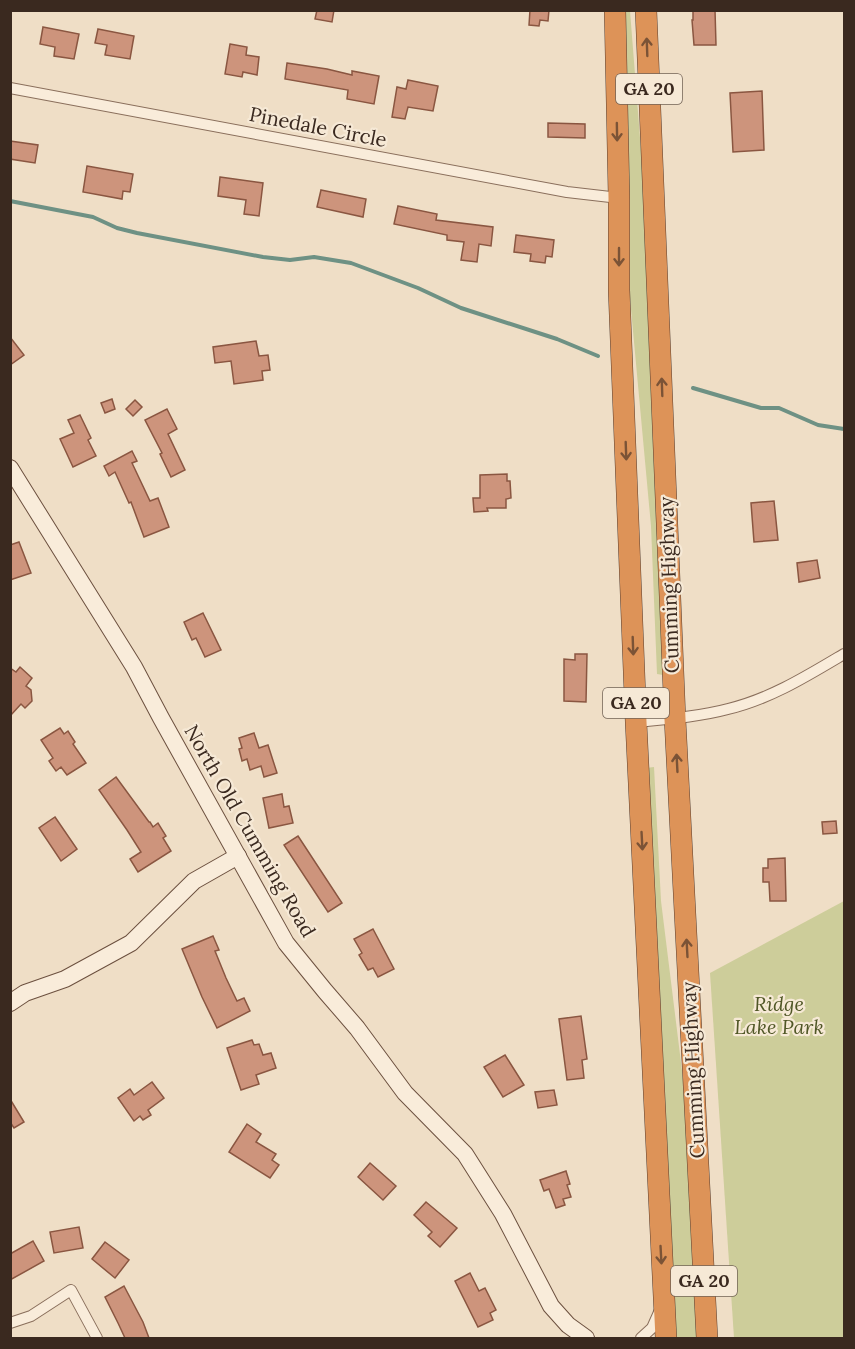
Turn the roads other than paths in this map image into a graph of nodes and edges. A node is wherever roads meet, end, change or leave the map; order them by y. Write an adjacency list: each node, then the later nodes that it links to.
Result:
1 (615, 10): 4 (highway, Cumming Highway / GA 20, one-way to 4)
2 (646, 10): 7 (highway, Cumming Highway / GA 20, one-way to 2)
3 (10, 88): 4 (street, Pinedale Circle)
4 (619, 198): 8 (highway, Cumming Highway / GA 20, one-way to 8)
5 (10, 468): 9 (street, North Old Cumming Road)
6 (844, 654): 7 (street)
7 (675, 719): 8 (street); 17 (highway, Cumming Highway / GA 20, one-way to 7)
8 (636, 722): 11 (highway, Cumming Highway / GA 20, one-way to 11)
9 (238, 856): 10 (street); 14 (street, North Old Cumming Road)
10 (10, 1003)
11 (664, 1301): 15 (street); 16 (highway, Cumming Highway / GA 20)
12 (10, 1323): 13 (street)
13 (97, 1338)
14 (586, 1338)
15 (641, 1338)
16 (666, 1338)
17 (707, 1338)

